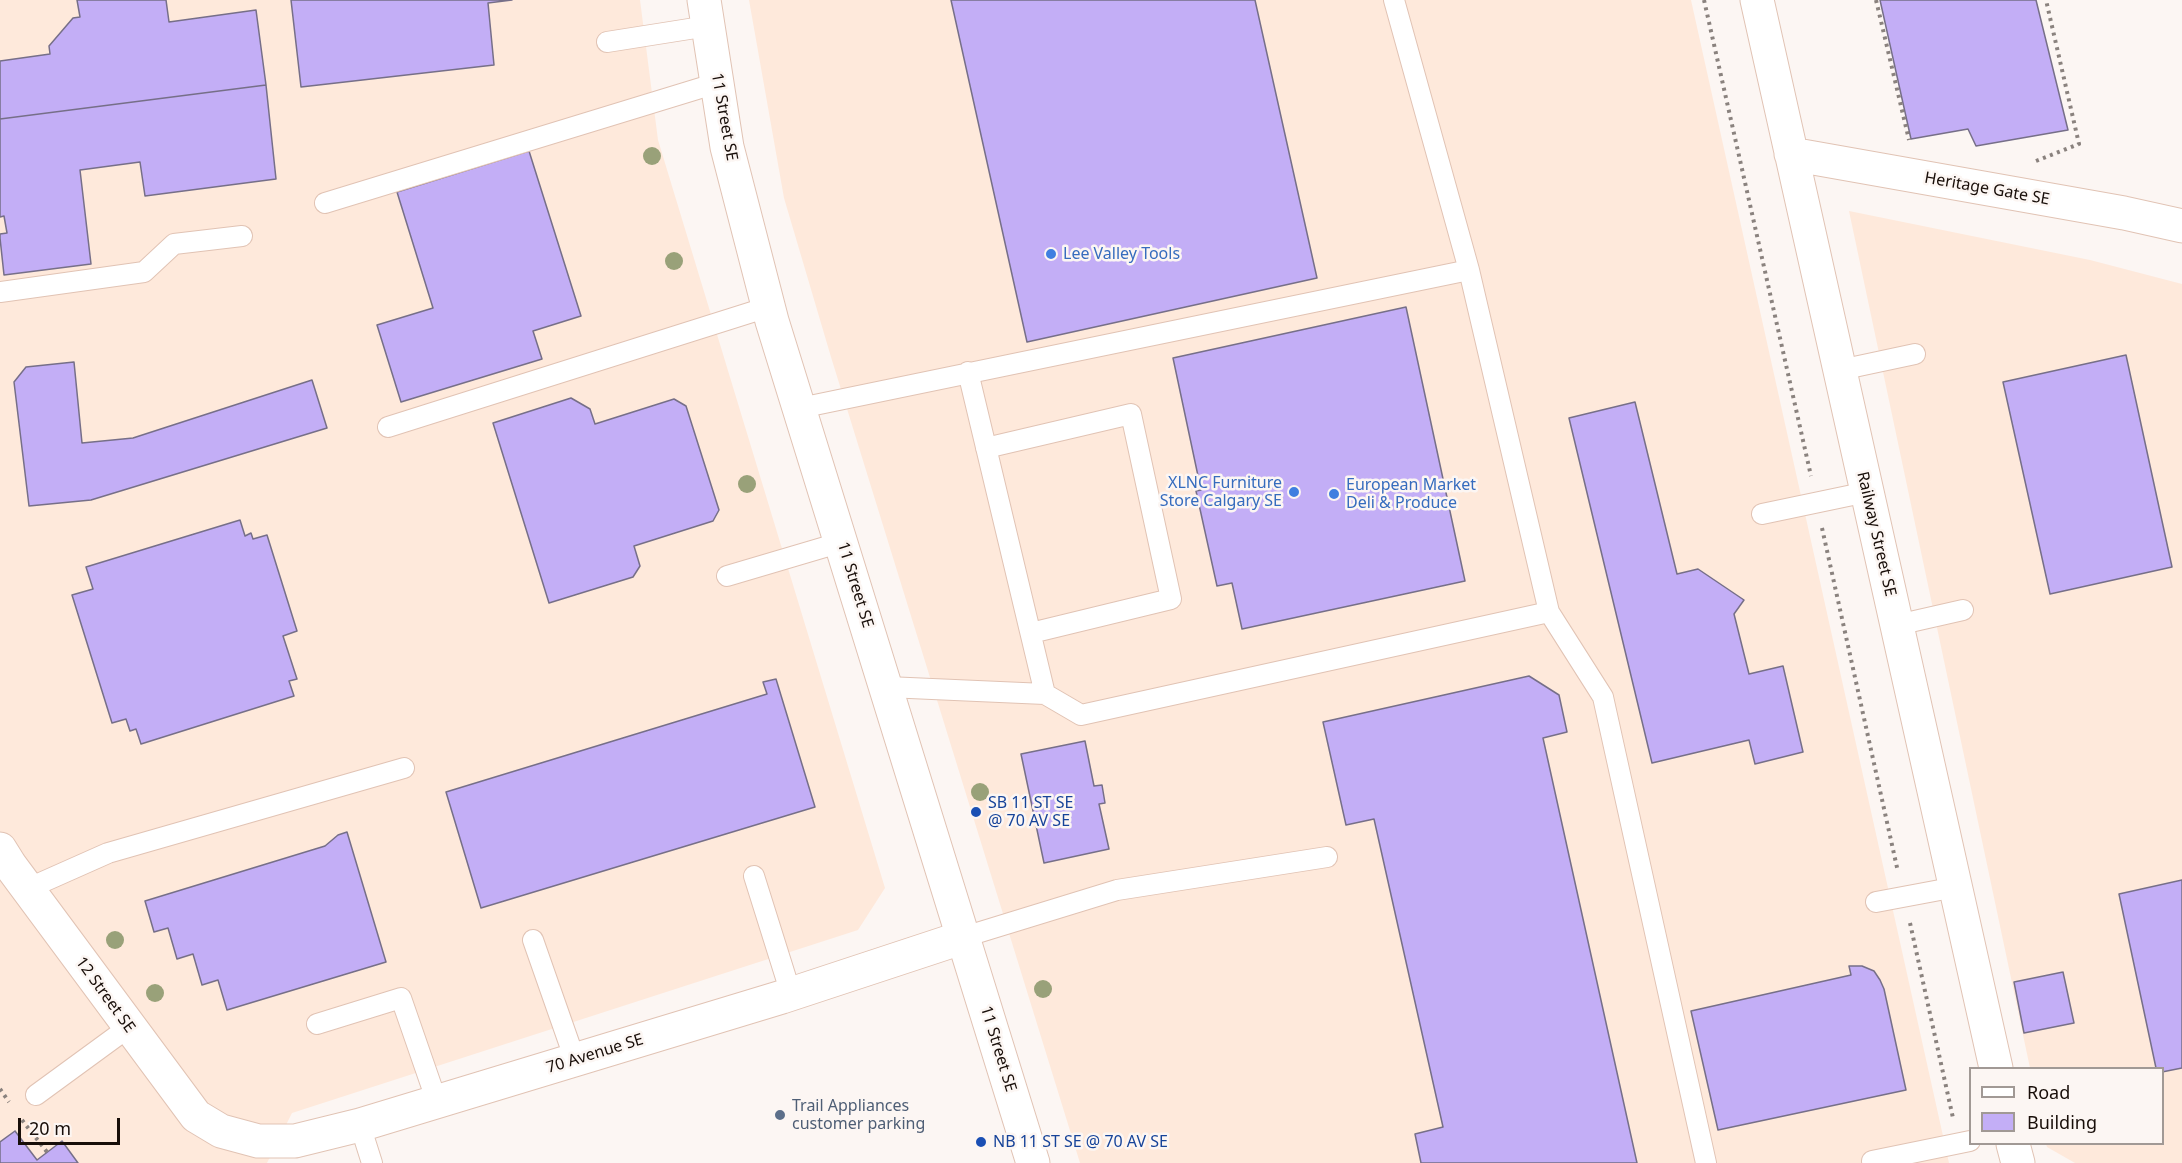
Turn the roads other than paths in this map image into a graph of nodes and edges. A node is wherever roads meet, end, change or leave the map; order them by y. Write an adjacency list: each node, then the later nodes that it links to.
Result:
1 (1394, 0): 10 (lane)
2 (1757, 0): 6 (street, Railway Street SE)
3 (706, 13): 4 (lane); 5 (street, 11 Street SE)
4 (607, 42)
5 (717, 83): 7 (lane); 12 (street, 11 Street SE)
6 (1791, 154): 8 (street, Heritage Gate SE); 14 (street, Railway Street SE)
7 (325, 203)
8 (2182, 226)
9 (242, 236): 11 (lane)
10 (1469, 270): 15 (lane); 24 (lane)
11 (0, 292)
12 (768, 307): 16 (street, 11 Street SE); 17 (lane)
13 (1915, 354): 14 (lane)
14 (1840, 370): 19 (street, Railway Street SE)
15 (968, 372): 16 (lane); 18 (lane)
16 (800, 408): 21 (street, 11 Street SE)
17 (388, 427)
18 (986, 448): 26 (lane); 26 (lane)
19 (1867, 492): 20 (lane); 25 (street, Railway Street SE)
20 (1762, 514)
21 (842, 542): 22 (lane); 27 (street, 11 Street SE)
22 (727, 576)
23 (1963, 610): 25 (lane)
24 (1549, 612): 28 (lane); 52 (lane)
25 (1897, 625): 33 (street, Railway Street SE)
26 (1031, 633): 28 (lane)
27 (887, 687): 28 (lane); 36 (street, 11 Street SE)
28 (1046, 694)
29 (404, 768): 34 (lane)
30 (0, 849): 34 (street, 12 Street SE)
31 (1327, 857): 36 (lane)
32 (754, 876): 38 (lane)
33 (1956, 887): 35 (lane); 42 (street, Railway Street SE)
34 (27, 889): 40 (street, 12 Street SE)
35 (1876, 902)
36 (964, 937): 38 (street, 70 Avenue SE); 51 (street, 11 Street SE)
37 (533, 940): 41 (lane)
38 (791, 994): 41 (street, 70 Avenue SE)
39 (317, 1024): 44 (lane)
40 (129, 1027): 43 (lane); 46 (street, 12 Street SE)
41 (575, 1060): 44 (street, 70 Avenue SE)
42 (1996, 1067)
43 (36, 1095)
44 (437, 1102): 45 (street, 70 Avenue SE)
45 (360, 1125): 46 (street, 70 Avenue SE); 50 (lane)
46 (221, 1131)
47 (1965, 1143): 49 (lane)
48 (2014, 1145): 53 (street)
49 (1872, 1161)
50 (372, 1163)
51 (1033, 1163)
52 (1706, 1163)
53 (2018, 1163)

